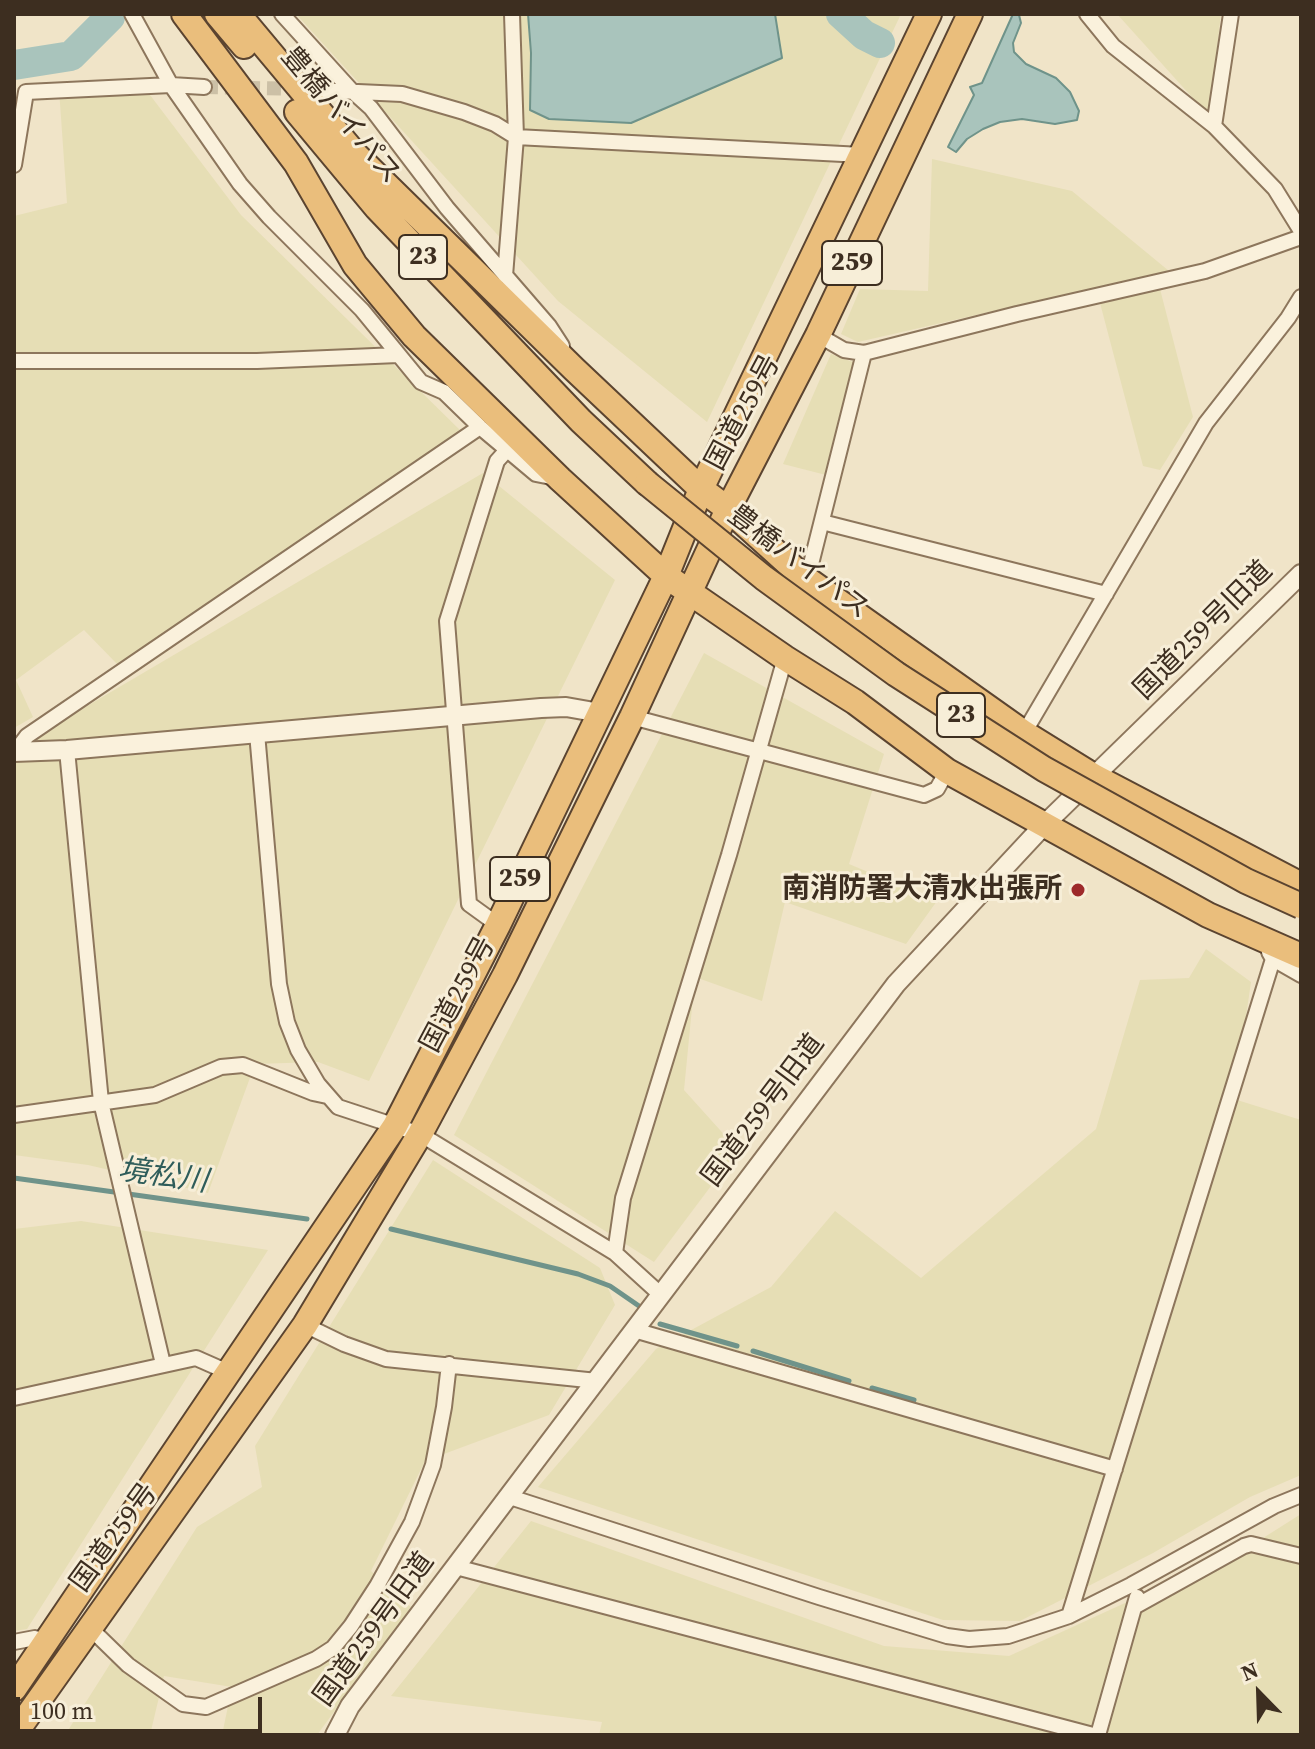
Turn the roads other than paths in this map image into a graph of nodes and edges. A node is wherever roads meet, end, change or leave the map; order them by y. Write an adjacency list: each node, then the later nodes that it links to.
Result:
1 (132, 14): 11 (street)
2 (184, 14): 29 (highway, 23)
3 (217, 14): 51 (highway, 豊橋バイパス / 23, bridge)
4 (238, 14): 26 (highway, 23)
5 (282, 14): 14 (street)
6 (512, 14): 16 (street)
7 (929, 14): 17 (highway, 国道259号 / 259)
8 (970, 14): 22 (highway, 国道259号 / 259)
9 (1087, 14): 15 (street)
10 (1231, 14): 15 (street)
11 (171, 85): 12 (street); 18 (street); 24 (street)
12 (204, 87)
13 (314, 90): 14 (street)
14 (351, 90): 16 (street); 20 (street)
15 (1214, 126): 19 (street)
16 (516, 137): 17 (street); 20 (street)
17 (862, 155): 30 (highway, 国道259号 / 259)
18 (14, 165)
19 (1301, 234): 23 (street)
20 (505, 276): 26 (street)
21 (1301, 297): 37 (street)
22 (818, 335): 23 (street); 31 (highway, 国道259号 / 259)
23 (864, 353): 32 (street)
24 (398, 355): 25 (street); 27 (street)
25 (14, 361)
26 (574, 369): 30 (highway, 23)
27 (480, 427): 28 (street); 46 (street)
28 (507, 450): 29 (street); 40 (street)
29 (560, 479): 35 (highway, 23)
30 (701, 489): 31 (highway, 23); 35 (highway, 国道259号 / 259)
31 (728, 509): 34 (highway, 23); 36 (highway, 国道259号 / 259)
32 (822, 522): 34 (street); 37 (street)
33 (1301, 574): 48 (street, 国道259号旧道)
34 (801, 575): 43 (highway, 23)
35 (666, 576): 36 (highway, 23); 39 (highway, 国道259号 / 259)
36 (689, 591): 38 (highway, 23); 41 (highway, 国道259号 / 259)
37 (1106, 594): 43 (street)
38 (785, 658): 44 (street); 47 (highway, 23)
39 (600, 713): 40 (street); 52 (highway, 国道259号 / 259)
40 (455, 716): 42 (street); 52 (street)
41 (632, 717): 44 (street); 60 (highway, 国道259号 / 259)
42 (257, 733): 45 (street); 56 (street)
43 (1024, 733): 48 (highway, 23)
44 (760, 749): 47 (street); 61 (street)
45 (67, 750): 46 (street); 57 (street)
46 (15, 752)
47 (947, 771): 49 (highway, 23)
48 (1095, 777): 49 (street, 国道259号旧道); 50 (highway, 23)
49 (1044, 825): 53 (highway, 23); 62 (street, 国道259号旧道)
50 (1301, 885)
51 (1301, 906)
52 (498, 925): 59 (highway, 国道259号 / 259)
53 (1268, 950): 54 (highway, 23); 55 (street); 70 (street)
54 (1301, 956)
55 (1301, 975)
56 (327, 1096): 57 (street); 59 (street)
57 (101, 1102): 58 (street); 65 (street)
58 (14, 1115)
59 (395, 1126): 60 (street); 67 (highway, 国道259号 / 259)
60 (420, 1134): 61 (street); 63 (highway, 国道259号 / 259)
61 (615, 1253): 62 (street)
62 (660, 1294): 64 (street, 国道259号旧道)
63 (305, 1325): 66 (street); 78 (highway, 国道259号 / 259)
64 (634, 1330): 68 (street, 国道259号旧道); 70 (street)
65 (163, 1364): 67 (street); 69 (street)
66 (449, 1364): 68 (street); 78 (street)
67 (230, 1373): 80 (highway, 国道259号 / 259)
68 (597, 1381): 72 (street, 国道259号旧道)
69 (14, 1398)
70 (1115, 1469): 77 (street)
71 (1301, 1495): 75 (street)
72 (510, 1497): 74 (street, 国道259号旧道); 77 (street)
73 (1301, 1556): 76 (street)
74 (456, 1567): 83 (street, 国道259号旧道); 84 (street)
75 (1131, 1585): 76 (street); 77 (street)
76 (1136, 1606): 84 (street)
77 (1069, 1616)
78 (89, 1627): 82 (highway, 国道259号 / 259)
79 (14, 1642): 80 (street)
80 (44, 1647): 81 (highway, 国道259号 / 259)
81 (14, 1689)
82 (14, 1735)
83 (335, 1735)
84 (1096, 1735)

